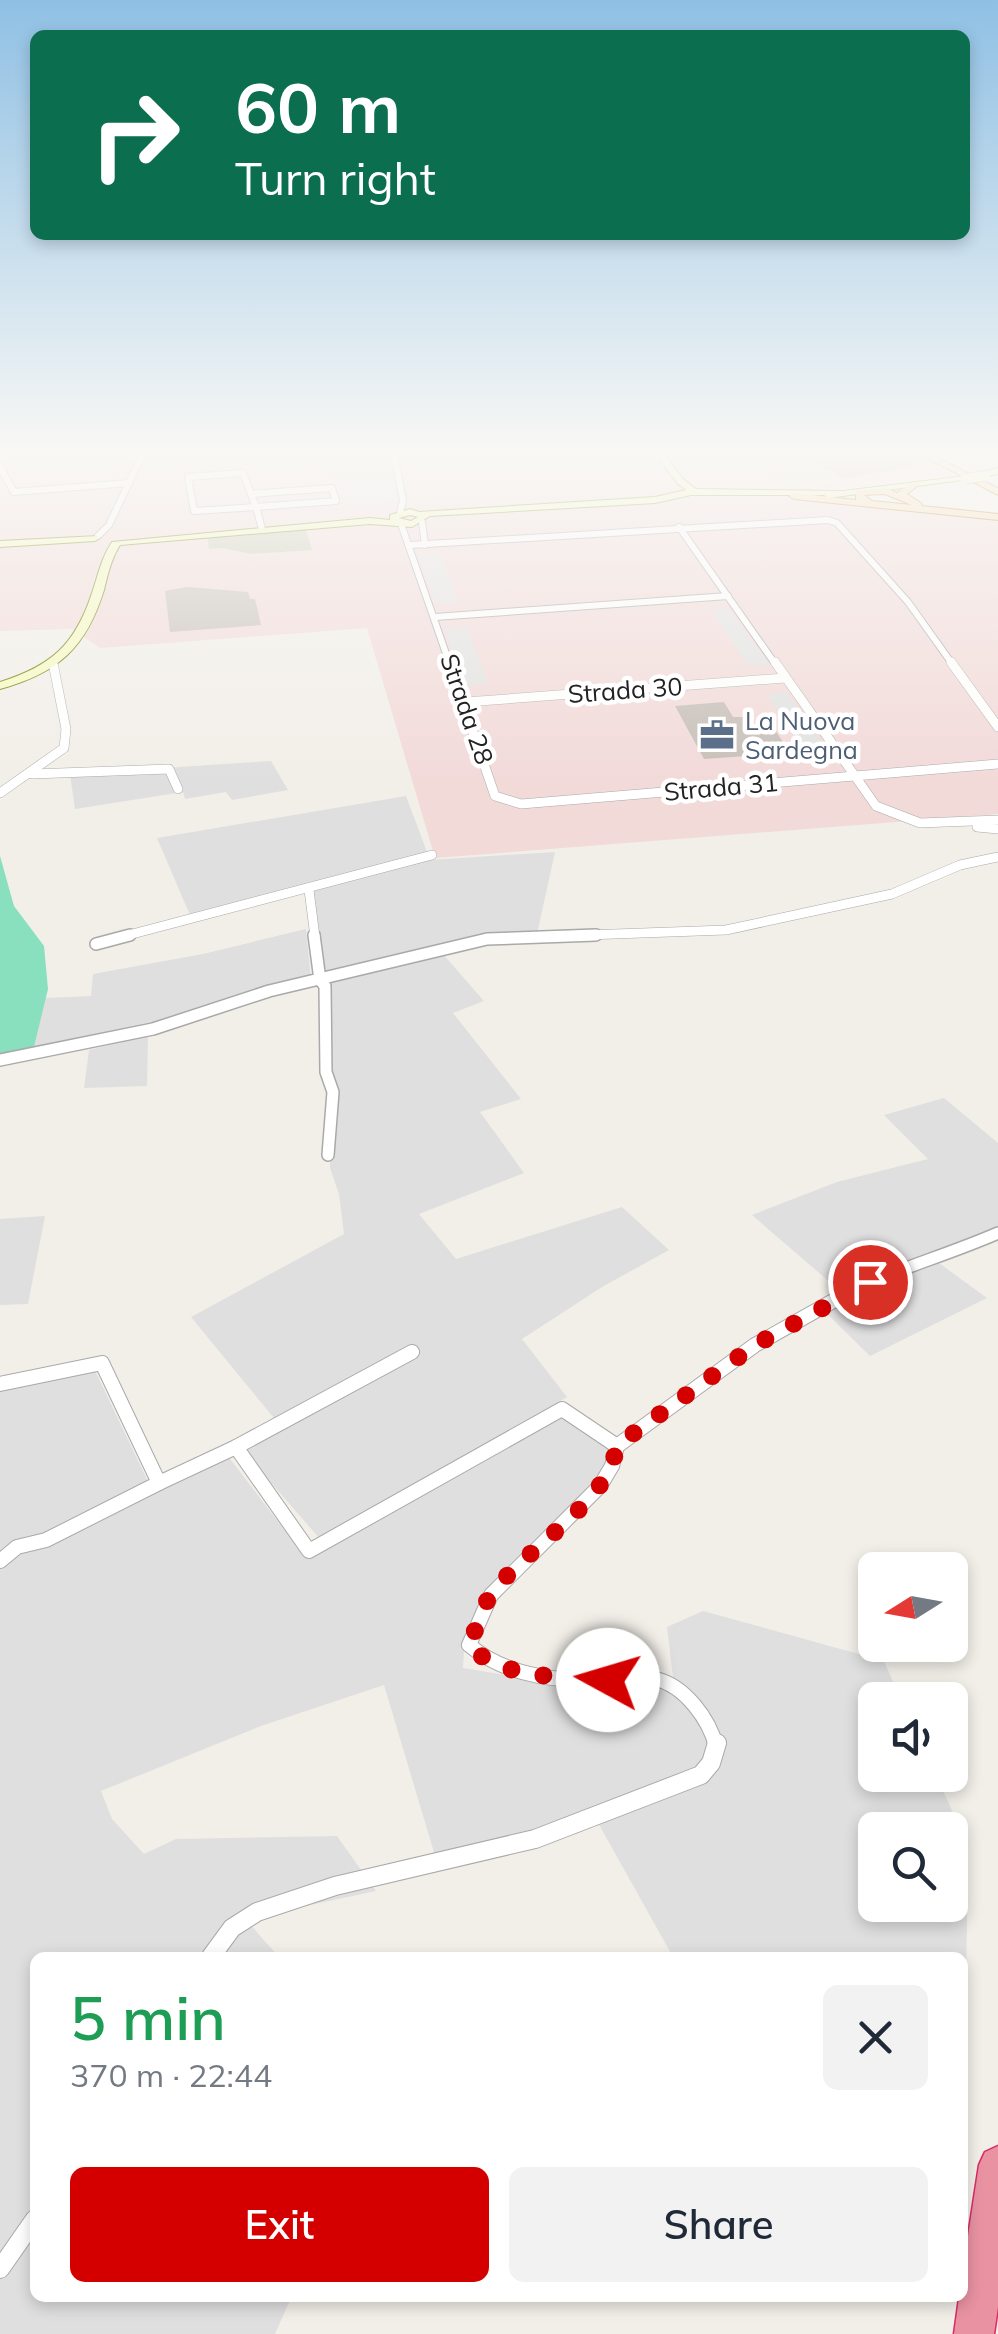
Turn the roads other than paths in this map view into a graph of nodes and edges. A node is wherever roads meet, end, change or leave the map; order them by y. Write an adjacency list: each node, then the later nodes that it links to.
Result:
1 (98, 562): 8 (street)
2 (107, 562): 8 (street)
3 (416, 562): 7 (street, Strada 28)
4 (704, 562): 6 (street)
5 (872, 562): 13 (street)
6 (728, 596): 7 (street); 10 (street)
7 (435, 617): 12 (street, Strada 28)
8 (85, 621): 9 (street)
9 (53, 664): 11 (street); 15 (street)
10 (785, 678): 12 (street, Strada 30); 16 (street)
11 (0, 686)
12 (466, 702): 19 (street, Strada 28)
13 (998, 728)
14 (998, 764): 16 (street, Strada 31)
15 (32, 774): 17 (street); 18 (street)
16 (854, 776): 19 (street, Strada 31); 21 (street)
17 (178, 789)
18 (0, 793)
19 (505, 802)
20 (998, 820): 21 (street)
21 (968, 824): 22 (street)
22 (998, 829)
23 (432, 856): 25 (street)
24 (998, 856): 27 (street)
25 (309, 890): 26 (street); 27 (street)
26 (96, 944)
27 (320, 980): 28 (street); 29 (street)
28 (0, 1060)
29 (328, 1155)
30 (998, 1233): 34 (street)
31 (412, 1352): 33 (street)
32 (0, 1384): 35 (street)
33 (236, 1446): 34 (street); 35 (street)
34 (616, 1446): 37 (street)
35 (159, 1483): 36 (street)
36 (0, 1561)
37 (214, 1952)
38 (998, 2165): 41 (highway)
39 (30, 2226): 40 (street)
40 (0, 2270)
41 (974, 2334)

